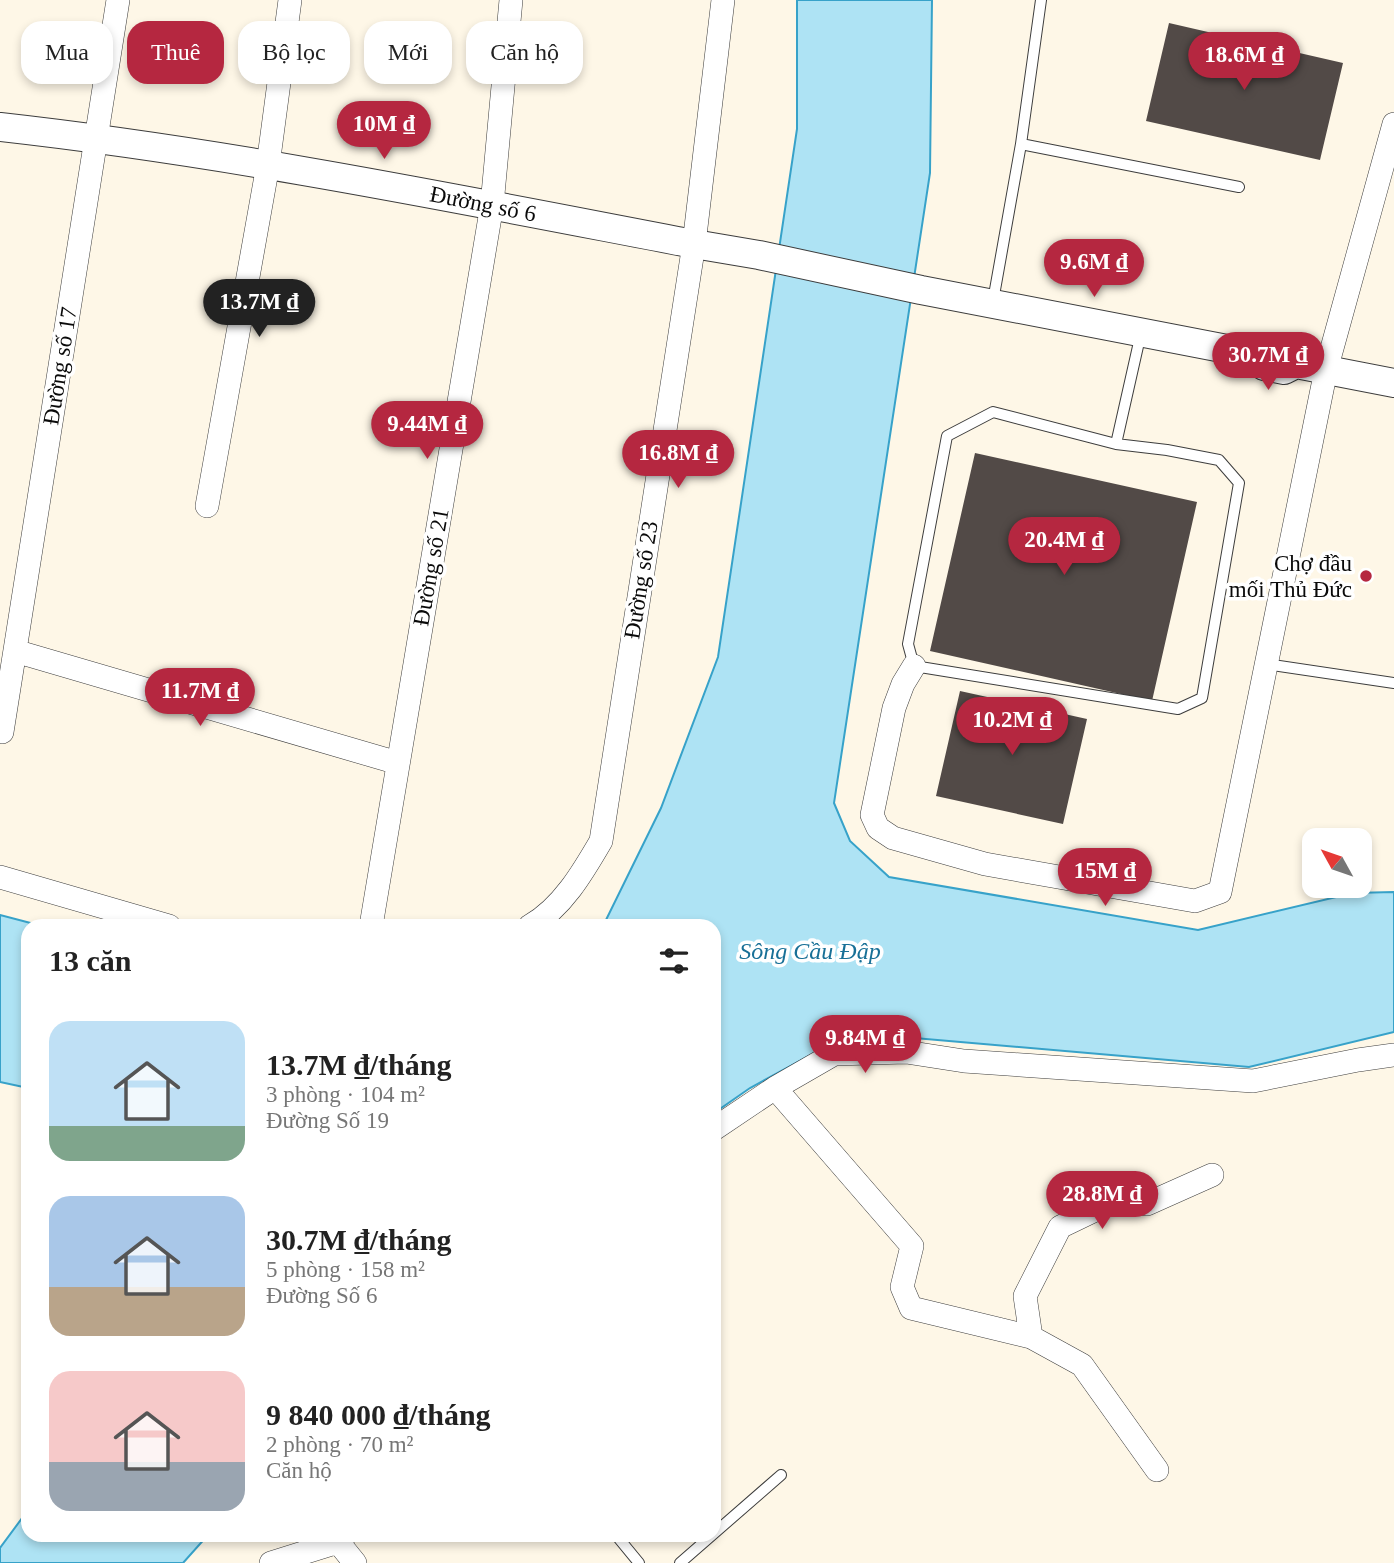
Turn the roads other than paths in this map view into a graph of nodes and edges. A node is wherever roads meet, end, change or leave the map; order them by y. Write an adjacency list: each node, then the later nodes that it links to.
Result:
1 (118, 0): 8 (street, Đường số 17)
2 (290, 0): 10 (street)
3 (511, 0): 12 (street, Đường số 21)
4 (723, 0): 13 (street, Đường số 23)
5 (1041, 0): 9 (lane)
6 (1394, 124): 16 (street)
7 (0, 127): 8 (street, Đường số 6)
8 (96, 138): 10 (street, Đường số 6); 20 (street, Đường số 17)
9 (1021, 144): 11 (lane); 14 (lane)
10 (268, 165): 12 (street, Đường số 6); 19 (street)
11 (1239, 187)
12 (492, 205): 13 (street, Đường số 6); 25 (street, Đường số 21)
13 (694, 244): 14 (street, Đường số 6); 29 (street, Đường số 23)
14 (993, 303): 15 (street)
15 (1142, 333): 16 (street); 18 (lane)
16 (1326, 370): 17 (street); 21 (street)
17 (1394, 383)
18 (1116, 444): 22 (lane); 22 (lane)
19 (206, 506)
20 (15, 651): 24 (street, Đường số 17); 25 (street)
21 (1266, 664): 22 (street); 23 (lane)
22 (914, 666)
23 (1394, 683)
24 (2, 732)
25 (398, 763): 28 (street, Đường số 21)
26 (0, 877): 27 (street)
27 (145, 919)
28 (372, 919)
29 (541, 919)
30 (1394, 1055): 31 (street)
31 (775, 1088): 32 (street); 34 (street)
32 (721, 1124)
33 (1212, 1175): 34 (street)
34 (1031, 1337): 35 (street)
35 (1157, 1470)
36 (781, 1475): 37 (lane)
37 (721, 1527)
38 (330, 1542): 42 (street)
39 (343, 1542): 43 (street)
40 (622, 1542): 44 (lane)
41 (704, 1542): 45 (lane)
42 (271, 1563)
43 (355, 1563)
44 (639, 1563)
45 (680, 1563)

